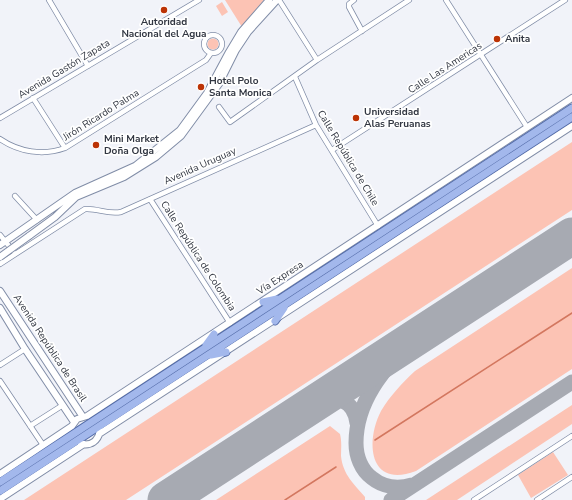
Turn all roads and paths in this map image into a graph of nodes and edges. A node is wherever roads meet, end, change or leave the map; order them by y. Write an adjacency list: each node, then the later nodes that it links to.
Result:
1 (49, 0): 13 (street)
2 (198, 0): 13 (street, Avenida Gastón Zapata)
3 (269, 0): 29 (main road)
4 (278, 0): 12 (street); 32 (main road)
5 (354, 0): 9 (street)
6 (409, 0): 9 (street)
7 (446, 0): 11 (street)
8 (565, 0): 11 (street, Calle Las Americas)
9 (362, 31): 12 (street)
10 (211, 53): 25 (street, Jirón Ricardo Palma)
11 (482, 55): 23 (street); 26 (street, Calle Las Americas)
12 (316, 60): 14 (street)
13 (88, 66): 15 (street, Avenida Gastón Zapata)
14 (295, 77): 17 (street); 21 (street, Calle República de Chile)
15 (33, 98): 20 (street, Avenida Gastón Zapata); 25 (street)
16 (572, 98): 23 (main road, Vía Expresa)
17 (219, 107)
18 (572, 108): 40 (main road, Vía Expresa)
19 (572, 117): 40 (main road, Vía Expresa)
20 (0, 118)
21 (316, 125): 26 (street, Calle República de Chile); 28 (street, Avenida Uruguay)
22 (572, 126): 43 (main road)
23 (527, 127): 31 (main road, Vía Expresa)
24 (0, 139): 25 (street, Jirón Ricardo Palma)
25 (65, 148)
26 (332, 150): 31 (street, Calle República de Chile)
27 (16, 196): 30 (street)
28 (150, 199): 36 (street, Avenida Uruguay); 44 (street, Calle República de Colombia)
29 (67, 200): 30 (main road); 32 (main road)
30 (37, 220): 34 (main road)
31 (378, 226): 41 (main road, Vía Expresa)
32 (28, 234): 35 (main road); 37 (main road, bridge)
33 (0, 235): 34 (street)
34 (3, 243): 36 (street)
35 (0, 252)
36 (16, 254): 38 (street)
37 (0, 257)
38 (0, 264)
39 (0, 291): 46 (main road, Avenida República de Brasil)
40 (285, 300): 41 (main road); 43 (main road); 49 (main road, Vía Expresa)
41 (263, 302): 44 (main road, Vía Expresa)
42 (0, 308): 47 (main road, Avenida República de Brasil)
43 (275, 321): 50 (main road)
44 (230, 323): 45 (main road, Vía Expresa)
45 (214, 334): 49 (main road); 56 (main road, Vía Expresa)
46 (29, 335): 47 (main road); 56 (main road, Avenida República de Brasil)
47 (20, 341): 48 (main road, Avenida República de Brasil)
48 (25, 349): 51 (street); 55 (main road, Avenida República de Brasil)
49 (205, 352): 50 (main road); 57 (main road, Vía Expresa)
50 (226, 352): 60 (main road)
51 (0, 365)
52 (0, 381): 53 (street)
53 (6, 390): 54 (street); 59 (street)
54 (0, 394)
55 (63, 405): 58 (main road, Avenida República de Brasil); 59 (street)
56 (85, 416): 57 (main road); 58 (main road, Vía Expresa)
57 (97, 423): 60 (main road); 62 (main road, Vía Expresa)
58 (73, 424): 62 (main road); 64 (main road, Vía Expresa)
59 (30, 426): 64 (street)
60 (99, 434): 63 (main road)
61 (572, 436): 71 (street)
62 (74, 438): 63 (main road); 67 (main road, Vía Expresa); 68 (main road, Vía Expresa)
63 (84, 444): 70 (main road)
64 (43, 446): 65 (main road, Vía Expresa)
65 (0, 474)
66 (572, 477): 69 (street)
67 (0, 482)
68 (0, 490)
69 (545, 498): 72 (street)
70 (0, 499)
71 (478, 499)
72 (537, 500)

